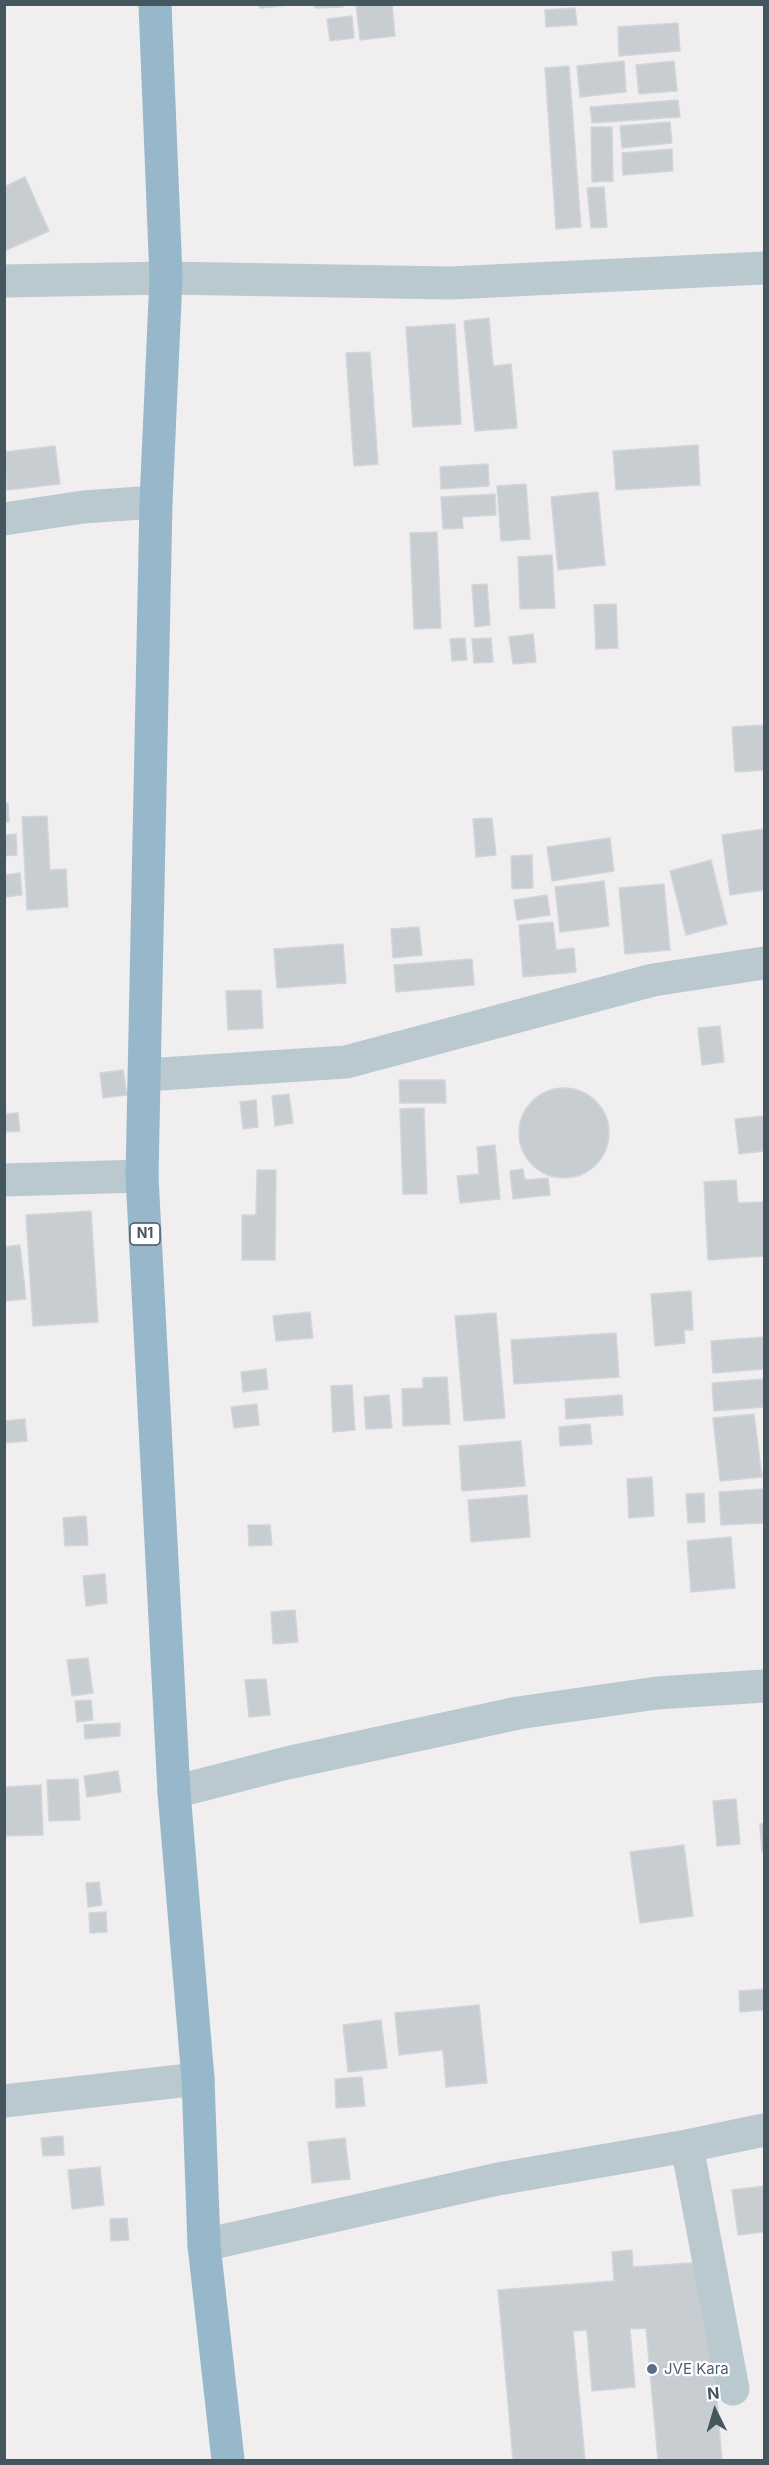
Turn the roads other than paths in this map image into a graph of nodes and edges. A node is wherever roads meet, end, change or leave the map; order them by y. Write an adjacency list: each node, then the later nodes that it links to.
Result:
1 (155, 4): 3 (highway, N1)
2 (765, 268): 3 (street)
3 (166, 278): 4 (street); 5 (highway, N1)
4 (4, 281)
5 (156, 502): 6 (street); 8 (highway, N1)
6 (4, 519)
7 (765, 963): 8 (street)
8 (145, 1075): 9 (highway, N1)
9 (142, 1176): 10 (street); 12 (highway, N1)
10 (4, 1180)
11 (765, 1686): 12 (street)
12 (174, 1792): 13 (highway, N1)
13 (198, 2079): 14 (street); 17 (highway, N1)
14 (4, 2100)
15 (765, 2130): 16 (street)
16 (687, 2146): 17 (street); 18 (street)
17 (204, 2245): 19 (highway, N1)
18 (733, 2389)
19 (228, 2460)

